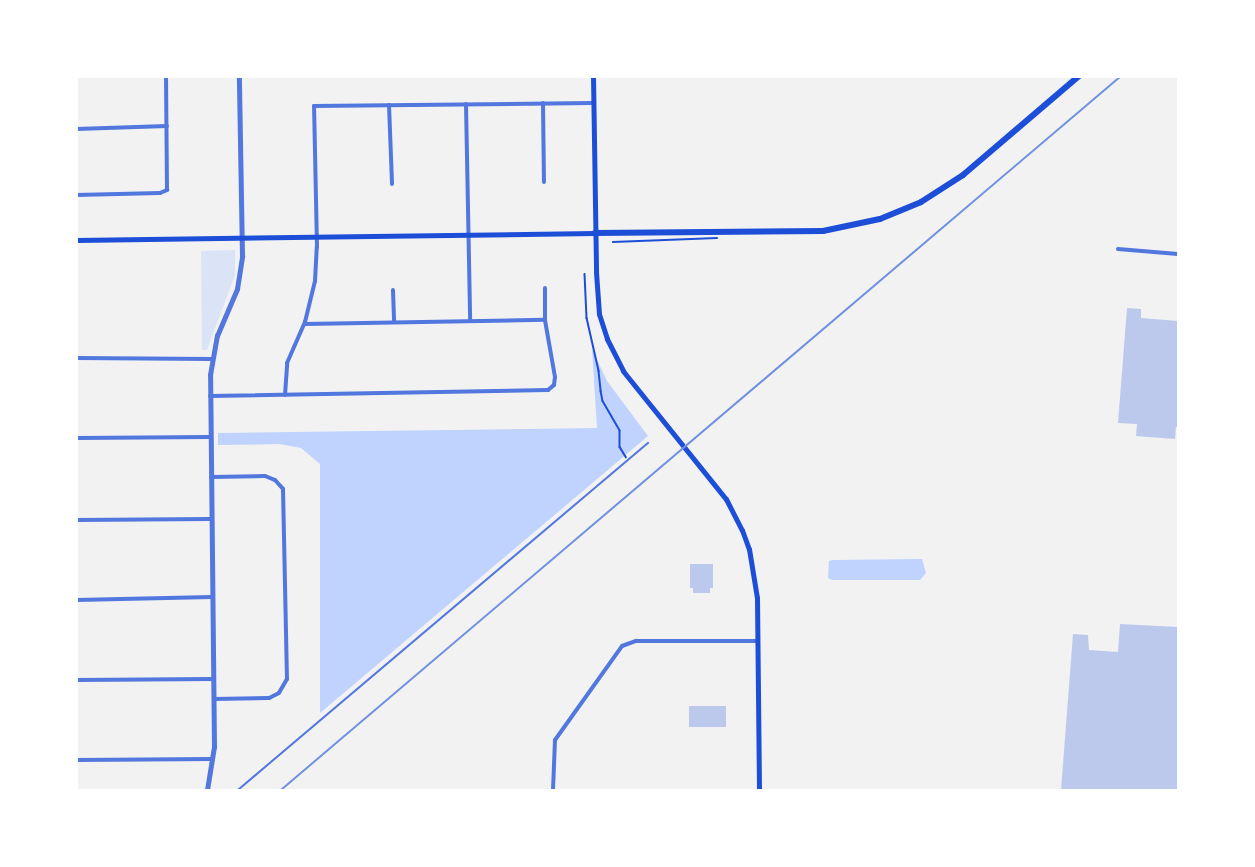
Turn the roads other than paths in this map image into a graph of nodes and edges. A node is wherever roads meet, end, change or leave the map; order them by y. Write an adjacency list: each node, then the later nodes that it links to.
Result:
1 (166, 76): 9 (street)
2 (239, 76): 17 (street)
3 (593, 76): 6 (main road)
4 (1079, 76): 14 (main road)
5 (543, 103): 6 (street); 7 (street); 11 (street)
6 (593, 103): 14 (main road)
7 (466, 104): 8 (street); 15 (street)
8 (390, 105): 12 (street); 16 (street)
9 (167, 126): 10 (street); 13 (street)
10 (76, 129)
11 (544, 182)
12 (392, 184)
13 (76, 195)
14 (595, 233): 15 (main road); 39 (main road)
15 (468, 235): 16 (main road); 24 (street)
16 (317, 237): 17 (main road); 26 (street)
17 (242, 238): 18 (main road); 28 (street)
18 (76, 240)
19 (1118, 249): 20 (street)
20 (1179, 254)
21 (545, 288): 23 (street)
22 (393, 290): 25 (street)
23 (545, 320): 24 (street); 29 (street)
24 (470, 321): 25 (street)
25 (394, 322): 26 (street)
26 (304, 324): 29 (street)
27 (76, 358): 28 (street)
28 (211, 358): 30 (street)
29 (285, 395): 30 (street)
30 (210, 396): 31 (street)
31 (210, 437): 32 (street); 34 (street)
32 (76, 438)
33 (648, 443): 46 (lane)
34 (211, 477): 35 (street); 42 (street)
35 (211, 519): 36 (street); 37 (street)
36 (76, 520)
37 (212, 597): 38 (street); 41 (street)
38 (76, 600)
39 (757, 641): 47 (street); 48 (main road)
40 (76, 680): 41 (street)
41 (213, 680): 42 (street)
42 (214, 699): 43 (street)
43 (213, 759): 44 (street); 45 (street)
44 (76, 760)
45 (207, 790)
46 (238, 790)
47 (553, 790)
48 (759, 790)

